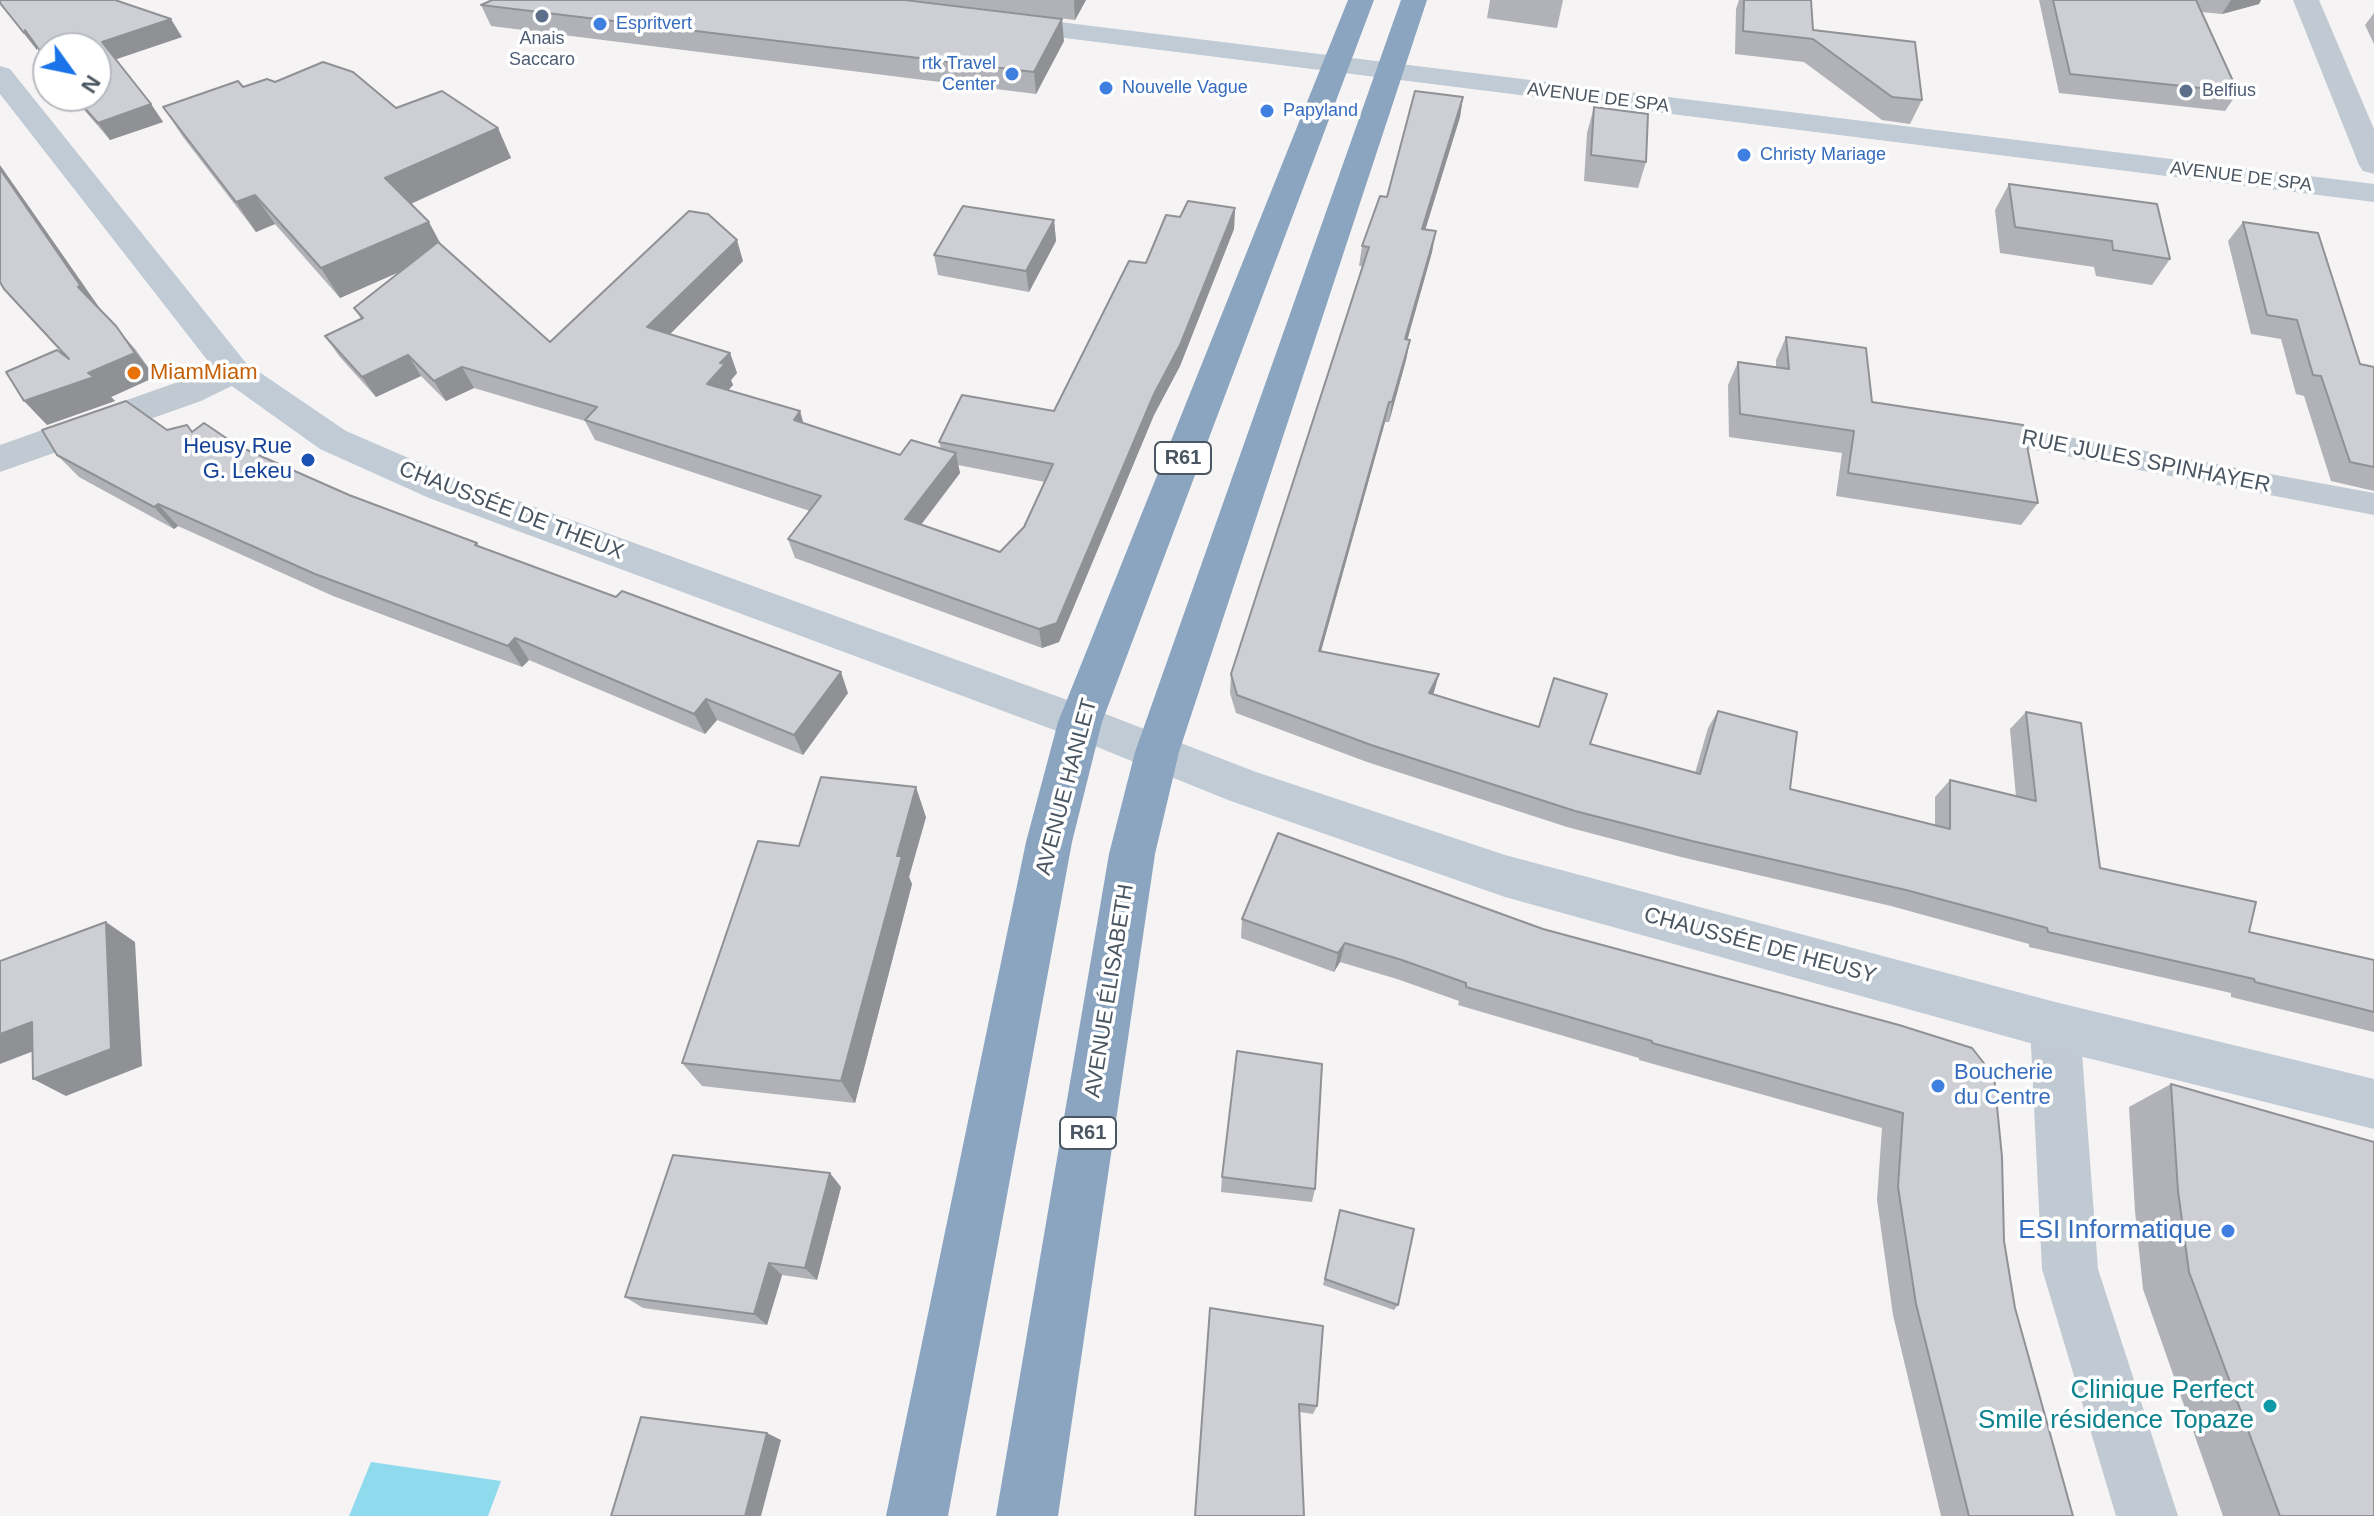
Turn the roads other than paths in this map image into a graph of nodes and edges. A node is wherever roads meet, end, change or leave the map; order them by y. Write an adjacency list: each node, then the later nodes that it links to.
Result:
1 (1361, 0): 5 (highway, AVENUE HANLET / R61)
2 (1414, 0): 6 (highway, R61)
3 (2306, 0): 8 (street)
4 (980, 20): 5 (main road, AVENUE DE SPA)
5 (1336, 65): 6 (main road, AVENUE DE SPA); 14 (highway, AVENUE HANLET / R61)
6 (1391, 71): 9 (main road, AVENUE DE SPA); 15 (highway, R61)
7 (0, 75): 10 (main road, CHAUSSÉE DE THEUX)
8 (2374, 165)
9 (2374, 193)
10 (234, 371): 12 (street); 14 (main road, CHAUSSÉE DE THEUX)
11 (1950, 425): 13 (lane, RUE JULES SPINHAYER)
12 (2, 462)
13 (2374, 504)
14 (1080, 722): 15 (main road, CHAUSSÉE DE THEUX); 18 (highway, AVENUE HANLET / R61)
15 (1157, 752): 16 (main road, CHAUSSÉE DE HEUSY); 19 (highway, AVENUE ÉLISABETH / R61)
16 (2055, 1026): 17 (main road, CHAUSSÉE DE HEUSY); 20 (street)
17 (2374, 1104)
18 (917, 1516)
19 (1027, 1516)
20 (2147, 1516)

